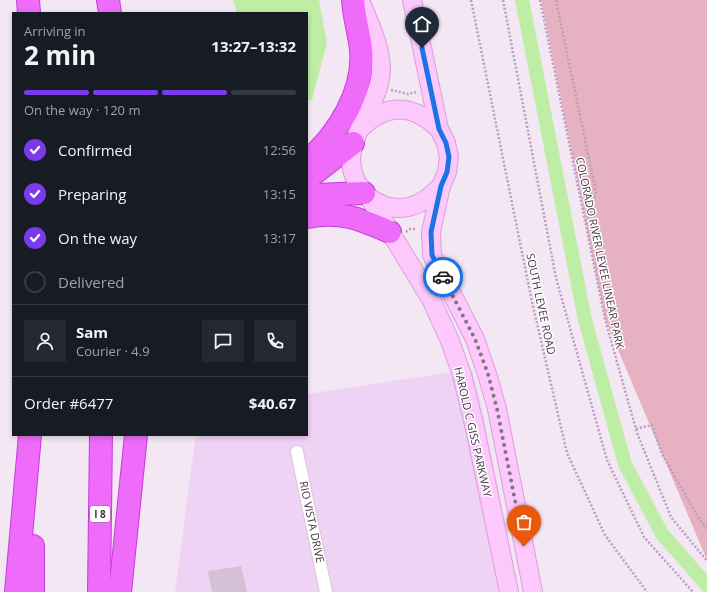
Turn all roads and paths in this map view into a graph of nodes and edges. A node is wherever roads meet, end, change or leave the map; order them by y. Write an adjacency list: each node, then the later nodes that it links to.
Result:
1 (28, 0): 11 (highway)
2 (93, 0): 12 (highway)
3 (108, 0): 13 (highway)
4 (353, 0): 18 (highway)
5 (360, 0): 17 (street, HAROLD C GISS PARKWAY)
6 (412, 0): 16 (street)
7 (471, 0): 42 (path, SOUTH LEVEE ROAD)
8 (503, 0): 43 (path)
9 (540, 0): 24 (path, COLORADO RIVER LEVEE LINEAR PARK)
10 (556, 0): 24 (path)
11 (29, 12)
12 (94, 12)
13 (110, 12)
14 (389, 90): 15 (path)
15 (422, 90)
16 (439, 129): 17 (street); 20 (street)
17 (356, 136): 19 (highway); 21 (street, HAROLD C GISS PARKWAY)
18 (308, 160)
19 (308, 177)
20 (441, 186): 21 (street); 41 (street)
21 (366, 195): 22 (highway); 26 (street, HAROLD C GISS PARKWAY)
22 (308, 198)
23 (308, 217): 26 (highway)
24 (586, 227): 27 (path, COLORADO RIVER LEVEE LINEAR PARK)
25 (421, 229): 26 (path)
26 (397, 232): 40 (street, HAROLD C GISS PARKWAY)
27 (636, 429): 33 (path); 34 (path, COLORADO RIVER LEVEE LINEAR PARK)
28 (30, 436): 35 (highway)
29 (34, 436): 36 (highway)
30 (101, 436): 37 (highway, I 8)
31 (136, 436): 38 (highway)
32 (297, 452): 39 (street, RIO VISTA DRIVE)
33 (707, 529)
34 (707, 562)
35 (16, 592)
36 (33, 592)
37 (99, 592)
38 (120, 592)
39 (326, 592)
40 (508, 592)
41 (533, 592)
42 (647, 592)
43 (693, 592)

